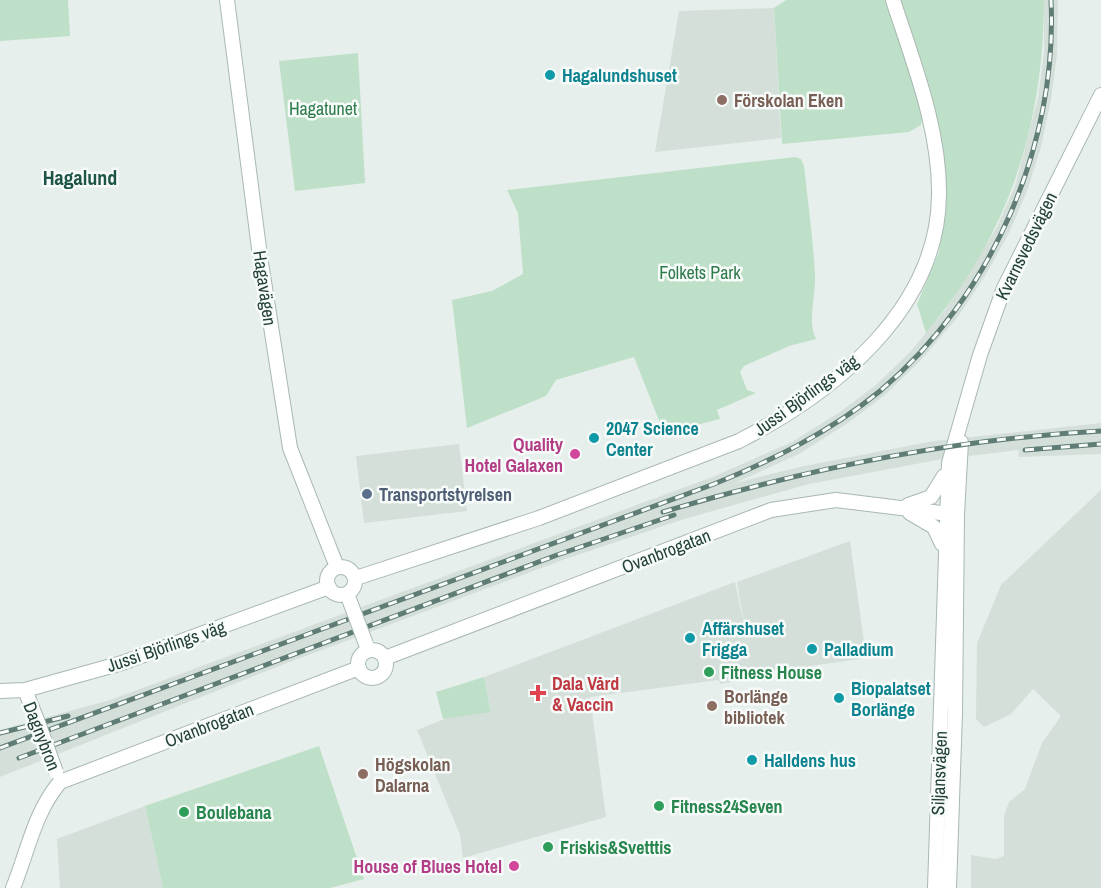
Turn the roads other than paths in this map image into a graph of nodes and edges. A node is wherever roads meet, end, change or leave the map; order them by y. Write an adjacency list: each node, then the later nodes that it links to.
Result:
1 (227, 0): 9 (street, Hagavägen)
2 (892, 0): 10 (street, Jussi Björlings väg)
3 (1101, 95): 4 (street, Kvarnsvedsvägen)
4 (967, 404): 5 (street, Kvarnsvedsvägen); 7 (street, Kvarnsvedsvägen)
5 (949, 463): 6 (street); 7 (street, Kvarnsvedsvägen)
6 (896, 507): 7 (street, Ovanbrogatan); 8 (street); 14 (street, Ovanbrogatan)
7 (951, 514): 8 (street, Siljansvägen); 22 (street, Siljansvägen)
8 (945, 552): 21 (street, Siljansvägen)
9 (337, 567): 10 (street); 11 (street)
10 (356, 578): 12 (street)
11 (328, 587): 12 (street); 16 (street, Jussi Björlings väg)
12 (348, 596): 13 (street, bridge)
13 (367, 647): 14 (street); 15 (street)
14 (385, 658): 15 (street)
15 (359, 668): 18 (street, Ovanbrogatan)
16 (25, 690): 17 (street, Jussi Björlings väg); 18 (street, Dagnybron, bridge)
17 (0, 691)
18 (58, 777): 19 (street); 20 (street)
19 (13, 888)
20 (21, 888)
21 (935, 888)
22 (949, 888)

